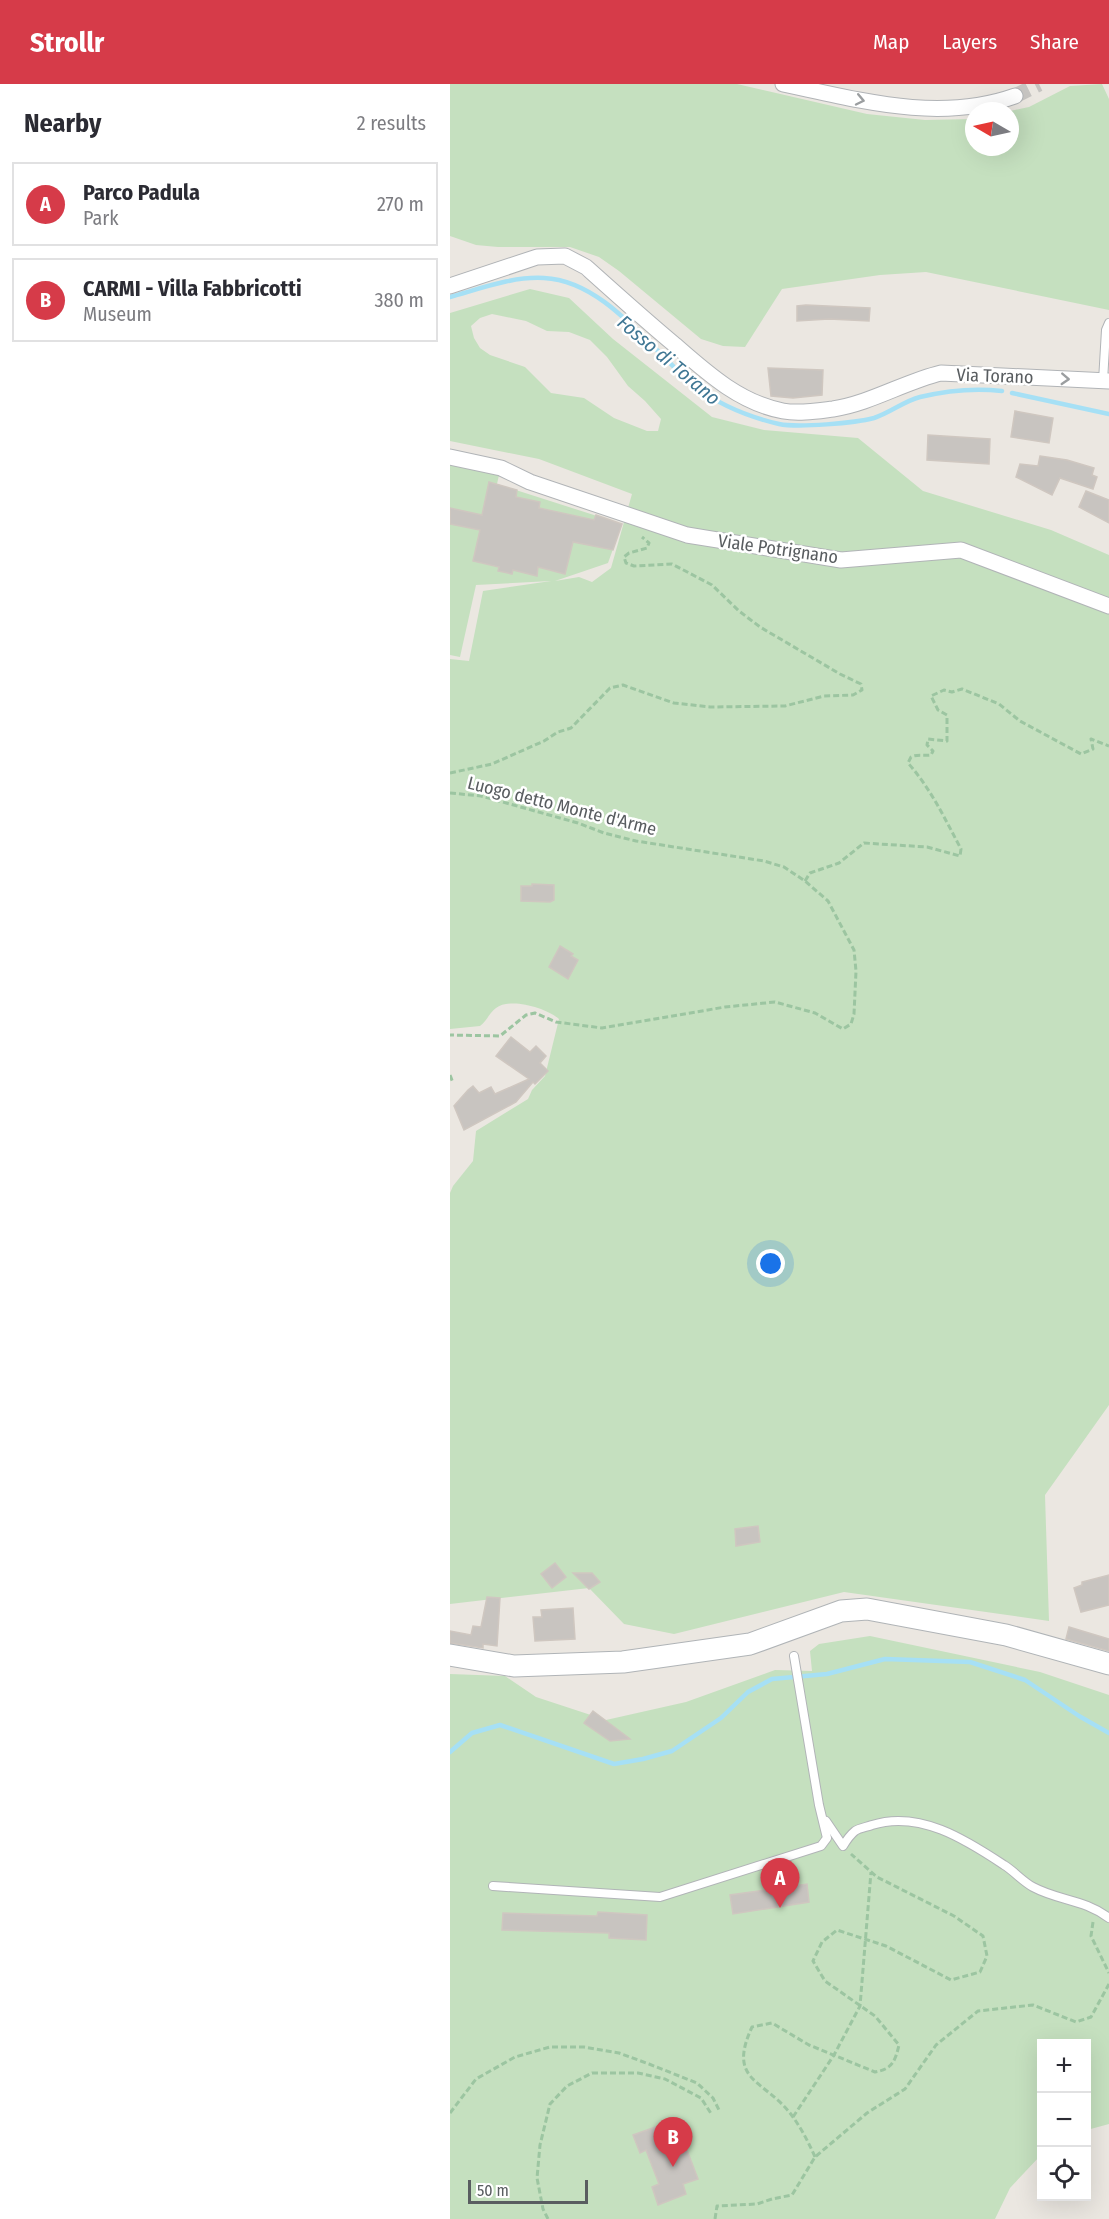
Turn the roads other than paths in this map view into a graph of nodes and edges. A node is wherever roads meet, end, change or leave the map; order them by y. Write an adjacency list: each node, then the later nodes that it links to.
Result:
1 (783, 84): 2 (street, one-way to 2)
2 (1015, 96)
3 (450, 286): 5 (street, Via Torano, one-way to 5)
4 (1109, 323): 5 (lane)
5 (1106, 381)
6 (450, 457): 7 (street, Viale Potrignano)
7 (1109, 606)
8 (450, 1655): 10 (main road)
9 (794, 1656): 11 (lane)
10 (1109, 1664)
11 (824, 1817): 12 (lane); 13 (lane)
12 (493, 1886)
13 (1109, 1918)

